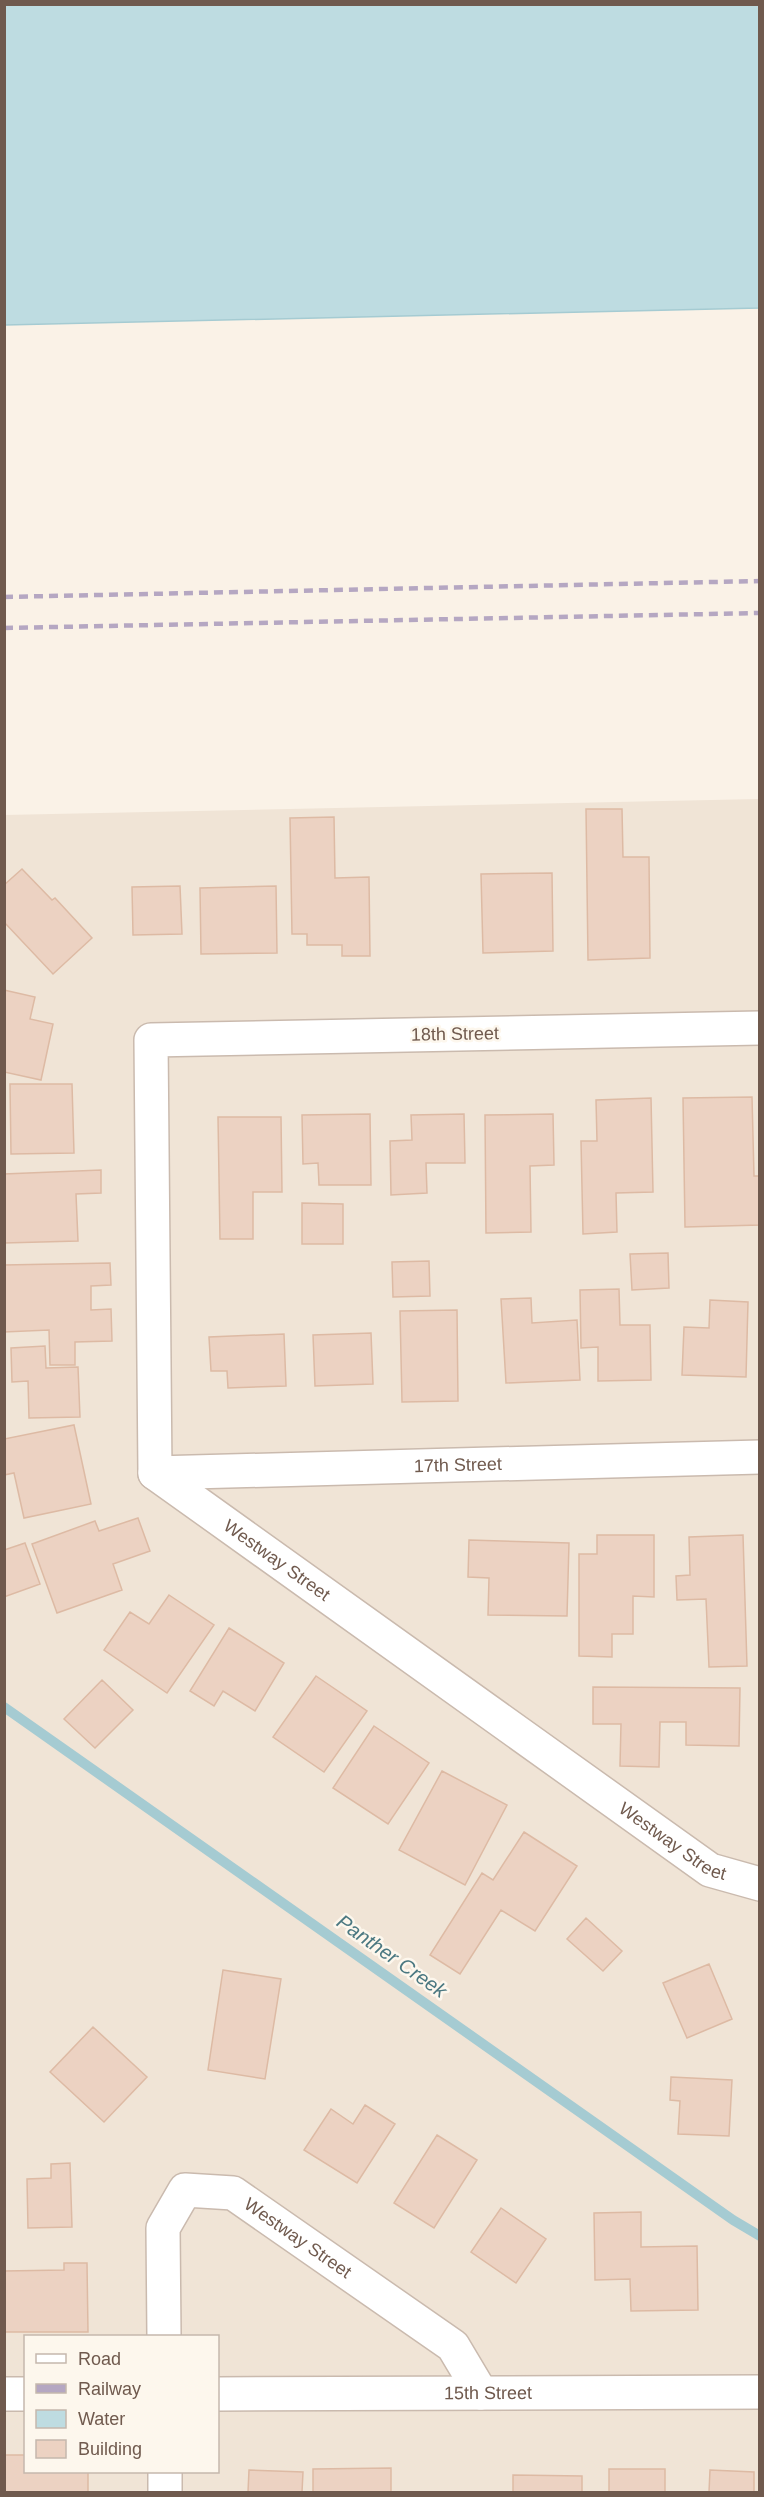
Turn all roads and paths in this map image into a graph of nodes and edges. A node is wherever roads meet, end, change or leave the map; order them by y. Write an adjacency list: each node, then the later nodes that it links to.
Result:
1 (759, 1028): 3 (street, 18th Street)
2 (759, 1457): 3 (street, 17th Street)
3 (155, 1473): 4 (street, Westway Street)
4 (759, 1884)
5 (164, 2335): 7 (street, Westway Street)
6 (759, 2392): 7 (street, 15th Street)
7 (481, 2393): 10 (street, 15th Street)
8 (4, 2394): 9 (street)
9 (24, 2394)
10 (219, 2394)
11 (165, 2473): 12 (street)
12 (165, 2493)

